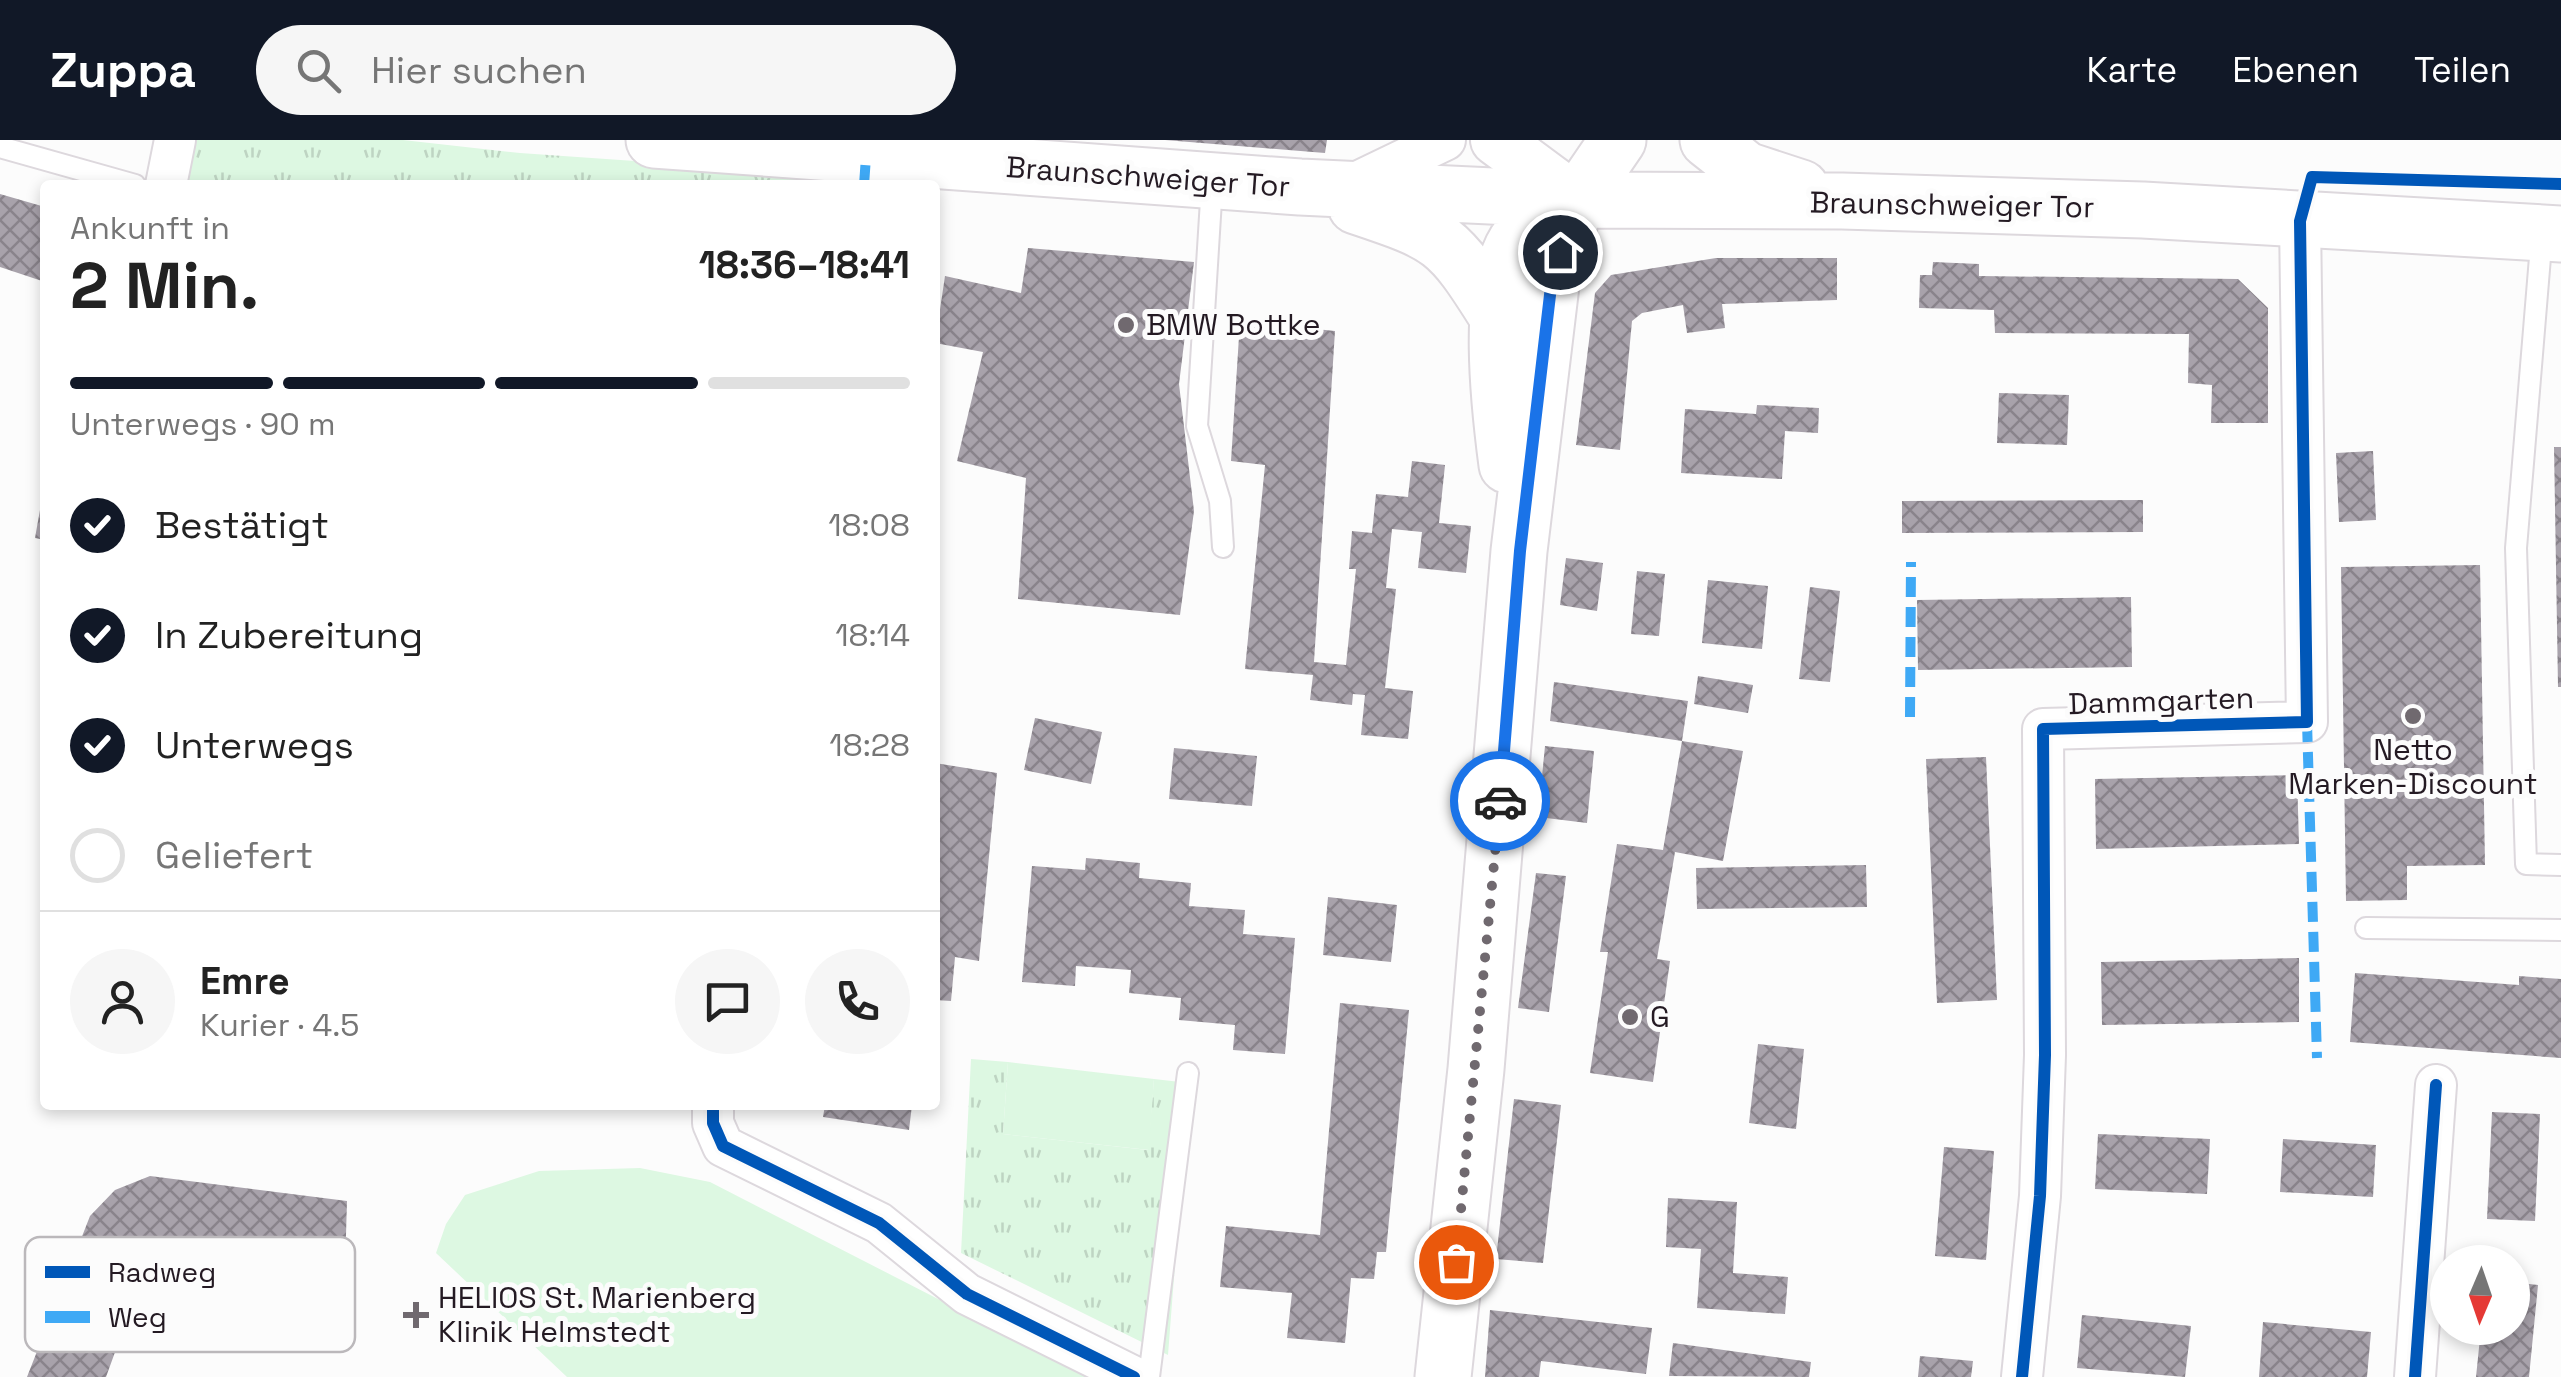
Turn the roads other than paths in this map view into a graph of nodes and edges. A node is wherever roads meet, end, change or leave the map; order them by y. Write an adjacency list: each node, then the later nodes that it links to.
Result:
1 (174, 140): 9 (street)
2 (654, 140): 10 (main road, Braunschweiger Tor)
3 (1445, 140): 11 (street, Braunschweiger Tor)
4 (1496, 140): 12 (street)
5 (1618, 140): 12 (main road)
6 (1708, 140): 13 (main road)
7 (0, 147): 8 (lane)
8 (117, 180)
9 (167, 180)
10 (1212, 182): 11 (main road, Braunschweiger Tor); 17 (lane)
11 (1322, 188): 12 (main road, Braunschweiger Tor); 16 (main road)
12 (1578, 200): 13 (main road, Braunschweiger Tor); 16 (main road); 18 (main road)
13 (1842, 201): 14 (main road, Braunschweiger Tor)
14 (2300, 221): 15 (main road, Braunschweiger Tor); 28 (street, Dammgarten)
15 (2552, 234): 19 (lane)
16 (1497, 316): 18 (main road)
17 (1223, 547)
18 (1520, 551): 27 (main road)
19 (2561, 865)
20 (2366, 928): 21 (lane)
21 (2561, 930)
22 (1188, 1072): 26 (lane)
23 (2436, 1085): 29 (street)
24 (713, 1110): 25 (street)
25 (1134, 1377)
26 (1149, 1377)
27 (1443, 1377)
28 (2022, 1377)
29 (2415, 1377)

